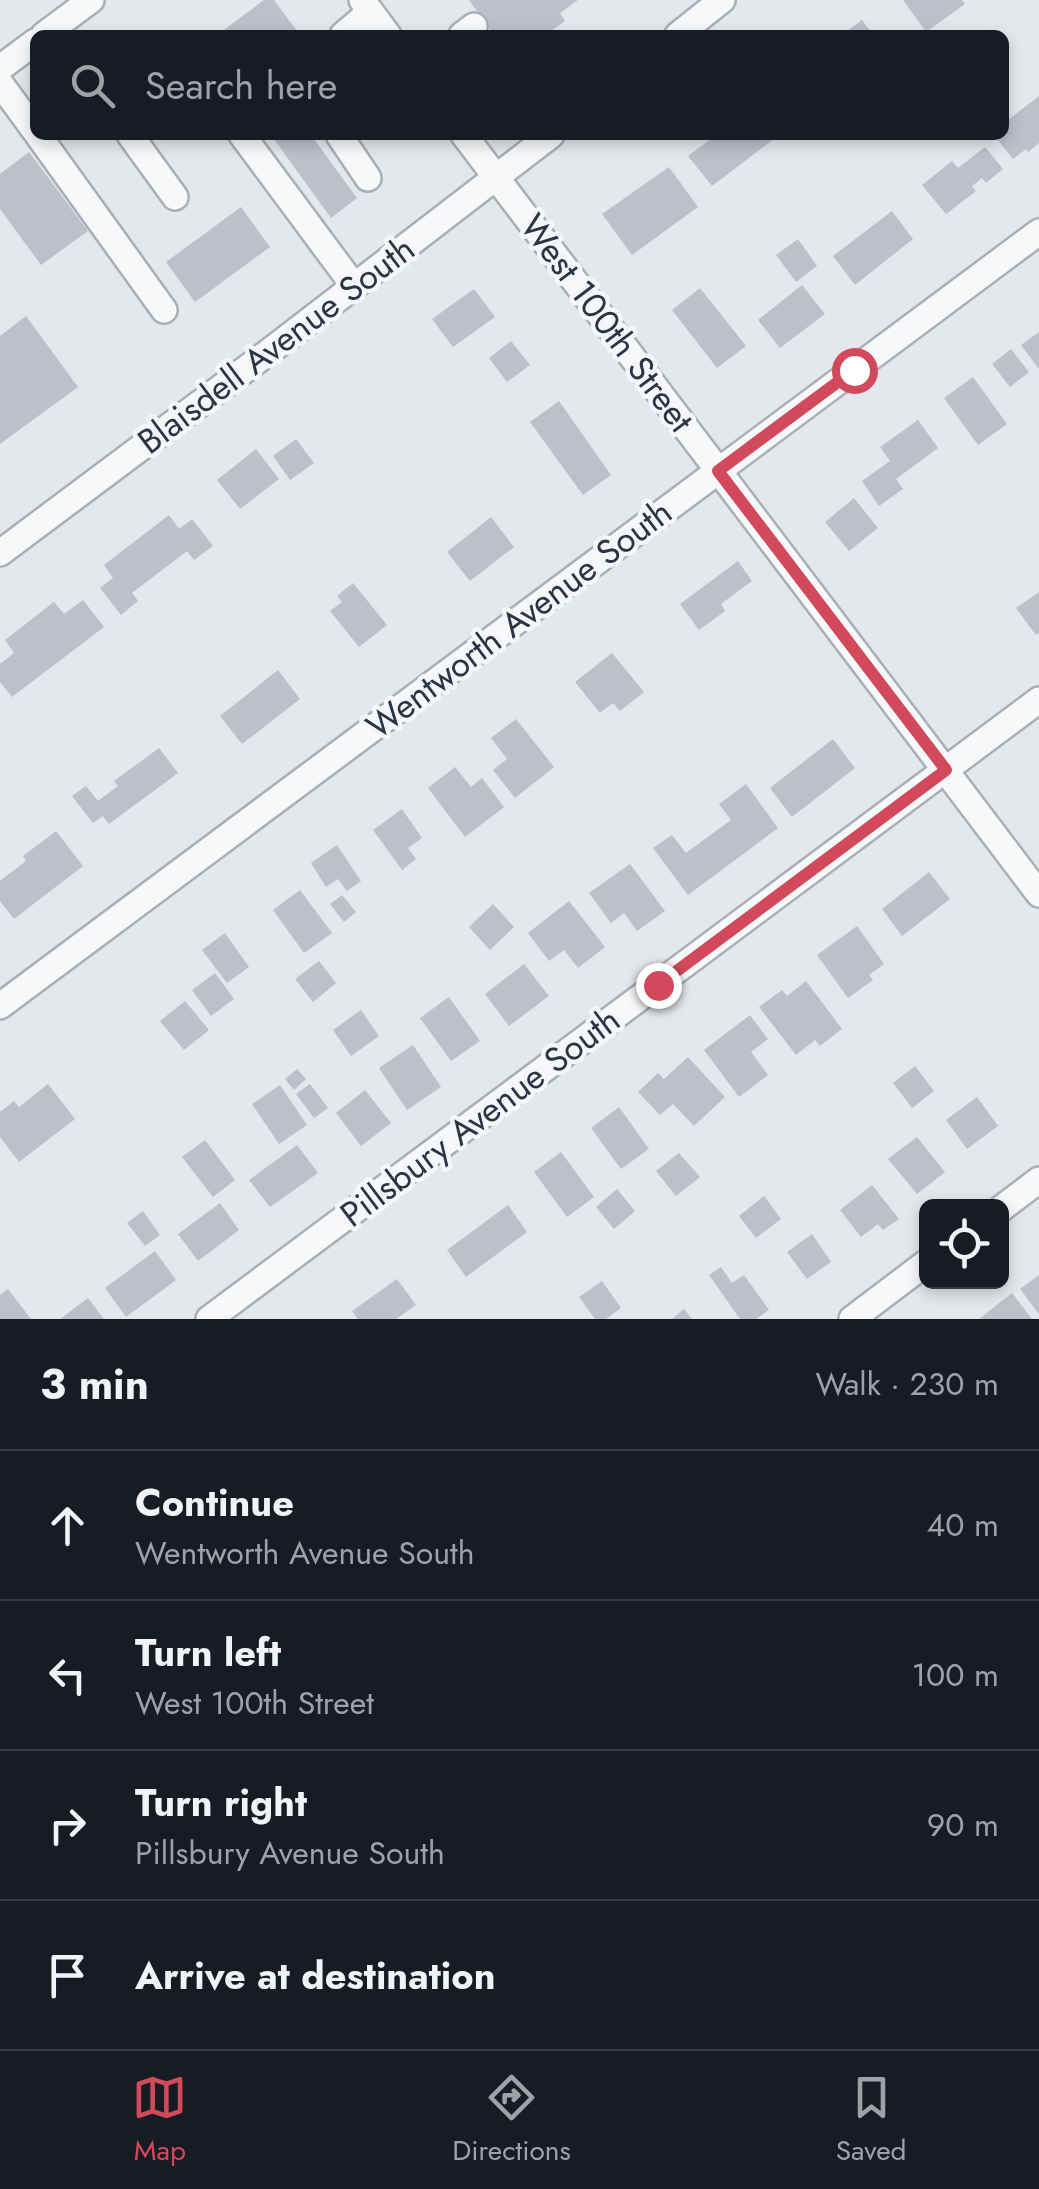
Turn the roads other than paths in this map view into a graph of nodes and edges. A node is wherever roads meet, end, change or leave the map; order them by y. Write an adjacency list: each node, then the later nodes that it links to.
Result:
1 (91, 0): 4 (street)
2 (722, 0): 7 (street)
3 (366, 6): 5 (street); 6 (street)
4 (52, 30)
5 (346, 30)
6 (384, 30)
7 (684, 30)
8 (30, 46): 9 (street)
9 (0, 68)
10 (0, 83): 11 (street)
11 (30, 125)
12 (41, 140): 23 (street)
13 (134, 140): 20 (street)
14 (246, 140): 22 (street)
15 (342, 140): 18 (street)
16 (468, 140): 19 (street, West 100th Street)
17 (545, 140): 19 (street, Blaisdell Avenue South)
18 (368, 178)
19 (496, 178): 22 (street, Blaisdell Avenue South); 24 (street, West 100th Street)
20 (175, 197)
21 (1039, 232): 24 (street, Wentworth Avenue South)
22 (354, 286): 25 (street, Blaisdell Avenue South)
23 (164, 310)
24 (718, 471): 27 (street, West 100th Street); 29 (street, Wentworth Avenue South)
25 (0, 553)
26 (1039, 700): 27 (street, Pillsbury Avenue South)
27 (946, 770): 28 (street, West 100th Street); 33 (street, Pillsbury Avenue South)
28 (1039, 894)
29 (0, 1006)
30 (1039, 1180): 31 (street)
31 (1009, 1203)
32 (919, 1268): 34 (street)
33 (209, 1319)
34 (852, 1319)

